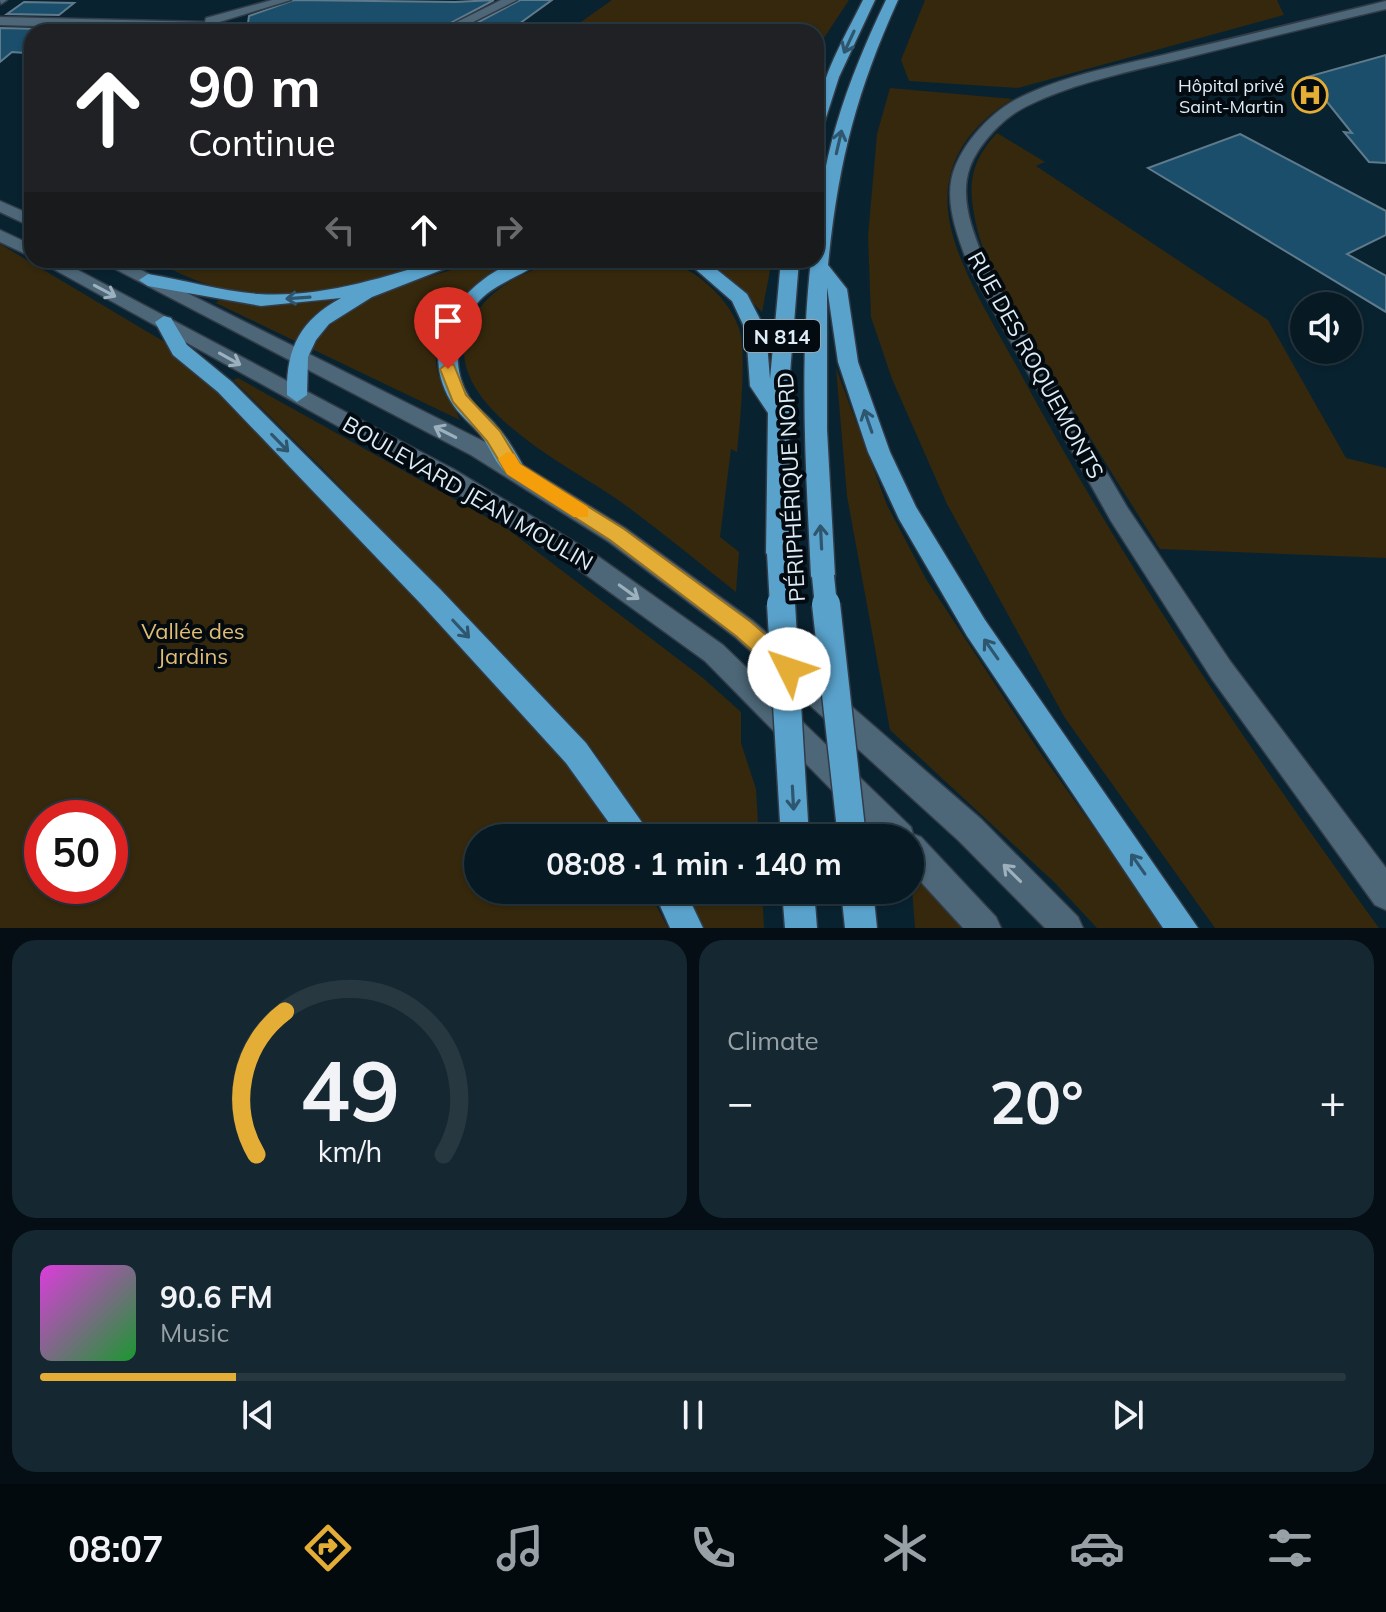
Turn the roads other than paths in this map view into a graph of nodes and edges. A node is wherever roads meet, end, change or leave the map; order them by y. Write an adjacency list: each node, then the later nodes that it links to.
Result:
1 (285, 0): 8 (street)
2 (511, 0): 9 (street)
3 (869, 0): 10 (highway, one-way to 10)
4 (892, 0): 16 (highway, PÉRIPHÉRIQUE NORD / N 814, one-way to 4)
5 (1386, 5): 37 (street, RUE DES ROQUEMONTS)
6 (0, 21): 7 (street)
7 (116, 24)
8 (201, 24)
9 (460, 24)
10 (832, 77): 11 (highway); 12 (highway)
11 (824, 83)
12 (824, 102)
13 (0, 206): 14 (street)
14 (24, 218)
15 (0, 235): 17 (street)
16 (824, 245)
17 (24, 248)
18 (61, 268): 27 (street, BOULEVARD JEAN MOULIN, one-way to 27)
19 (123, 268): 26 (street, BOULEVARD JEAN MOULIN)
20 (434, 268): 25 (highway)
21 (513, 268): 31 (highway)
22 (704, 268): 30 (highway)
23 (789, 268): 30 (highway, PÉRIPHÉRIQUE NORD / N 814)
24 (821, 268): 34 (highway, PÉRIPHÉRIQUE NORD / N 814, one-way to 24, bridge); 44 (highway, one-way to 24)
25 (402, 279): 26 (highway, one-way to 26); 28 (highway)
26 (148, 280): 28 (street, BOULEVARD JEAN MOULIN)
27 (164, 322): 29 (street, BOULEVARD JEAN MOULIN, one-way to 29); 32 (highway, one-way to 32)
28 (298, 357): 29 (highway); 31 (street, BOULEVARD JEAN MOULIN, one-way to 28)
29 (297, 395): 35 (street, BOULEVARD JEAN MOULIN, one-way to 35)
30 (779, 412): 33 (highway, PÉRIPHÉRIQUE NORD / N 814, one-way to 33, bridge)
31 (514, 469): 43 (street, BOULEVARD JEAN MOULIN, one-way to 31)
32 (627, 824)
33 (794, 824)
34 (850, 824)
35 (886, 824)
36 (924, 863): 42 (street)
37 (1386, 894)
38 (676, 904): 41 (highway)
39 (859, 904): 40 (highway)
40 (861, 926)
41 (687, 928)
42 (985, 928)
43 (1067, 928)
44 (1182, 928)

